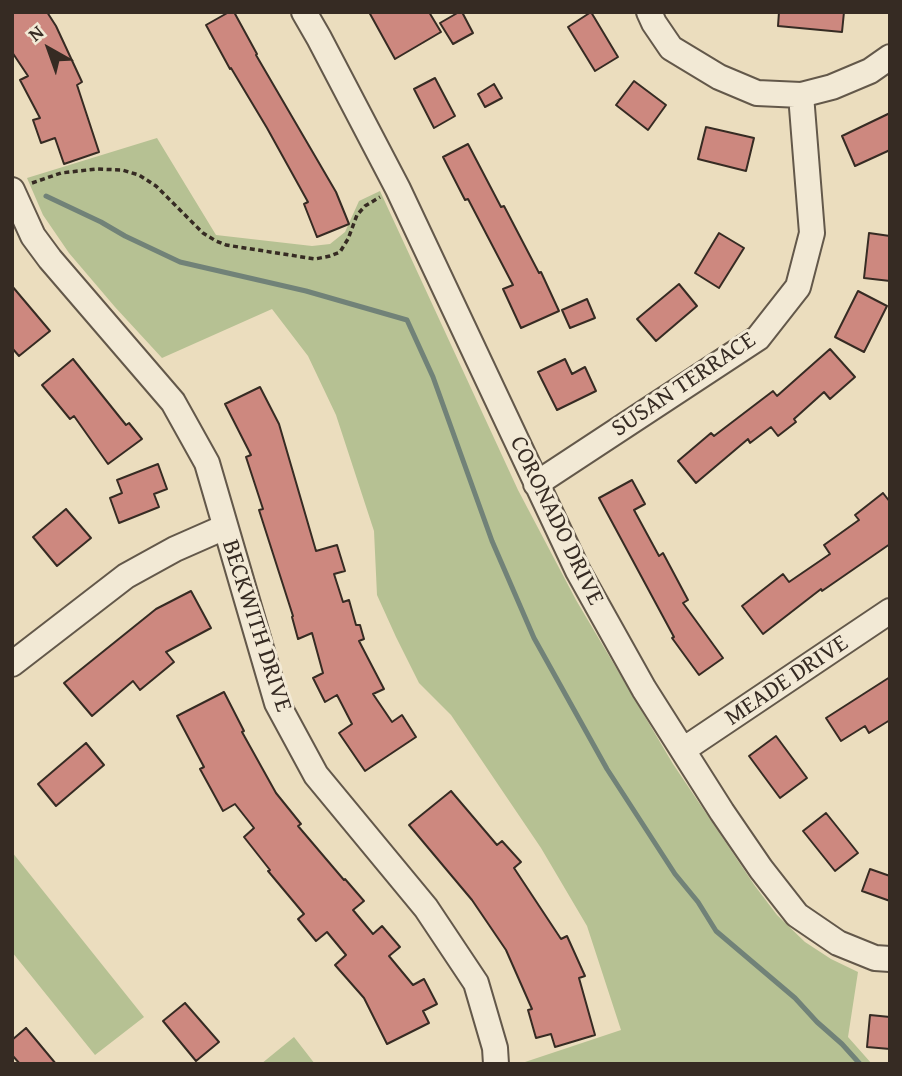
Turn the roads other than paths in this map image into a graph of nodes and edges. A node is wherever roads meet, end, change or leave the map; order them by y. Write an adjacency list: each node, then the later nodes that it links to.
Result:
1 (304, 12): 6 (street, CORONADO DRIVE)
2 (649, 12): 4 (street)
3 (890, 57): 4 (street)
4 (800, 95): 6 (street, SUSAN TERRACE)
5 (18, 188): 7 (street, BECKWITH DRIVE)
6 (536, 484): 10 (street, CORONADO DRIVE)
7 (225, 527): 9 (street); 12 (street, BECKWITH DRIVE)
8 (890, 611): 10 (street, MEADE DRIVE)
9 (12, 664)
10 (683, 750): 11 (street, CORONADO DRIVE)
11 (890, 959)
12 (496, 1064)

